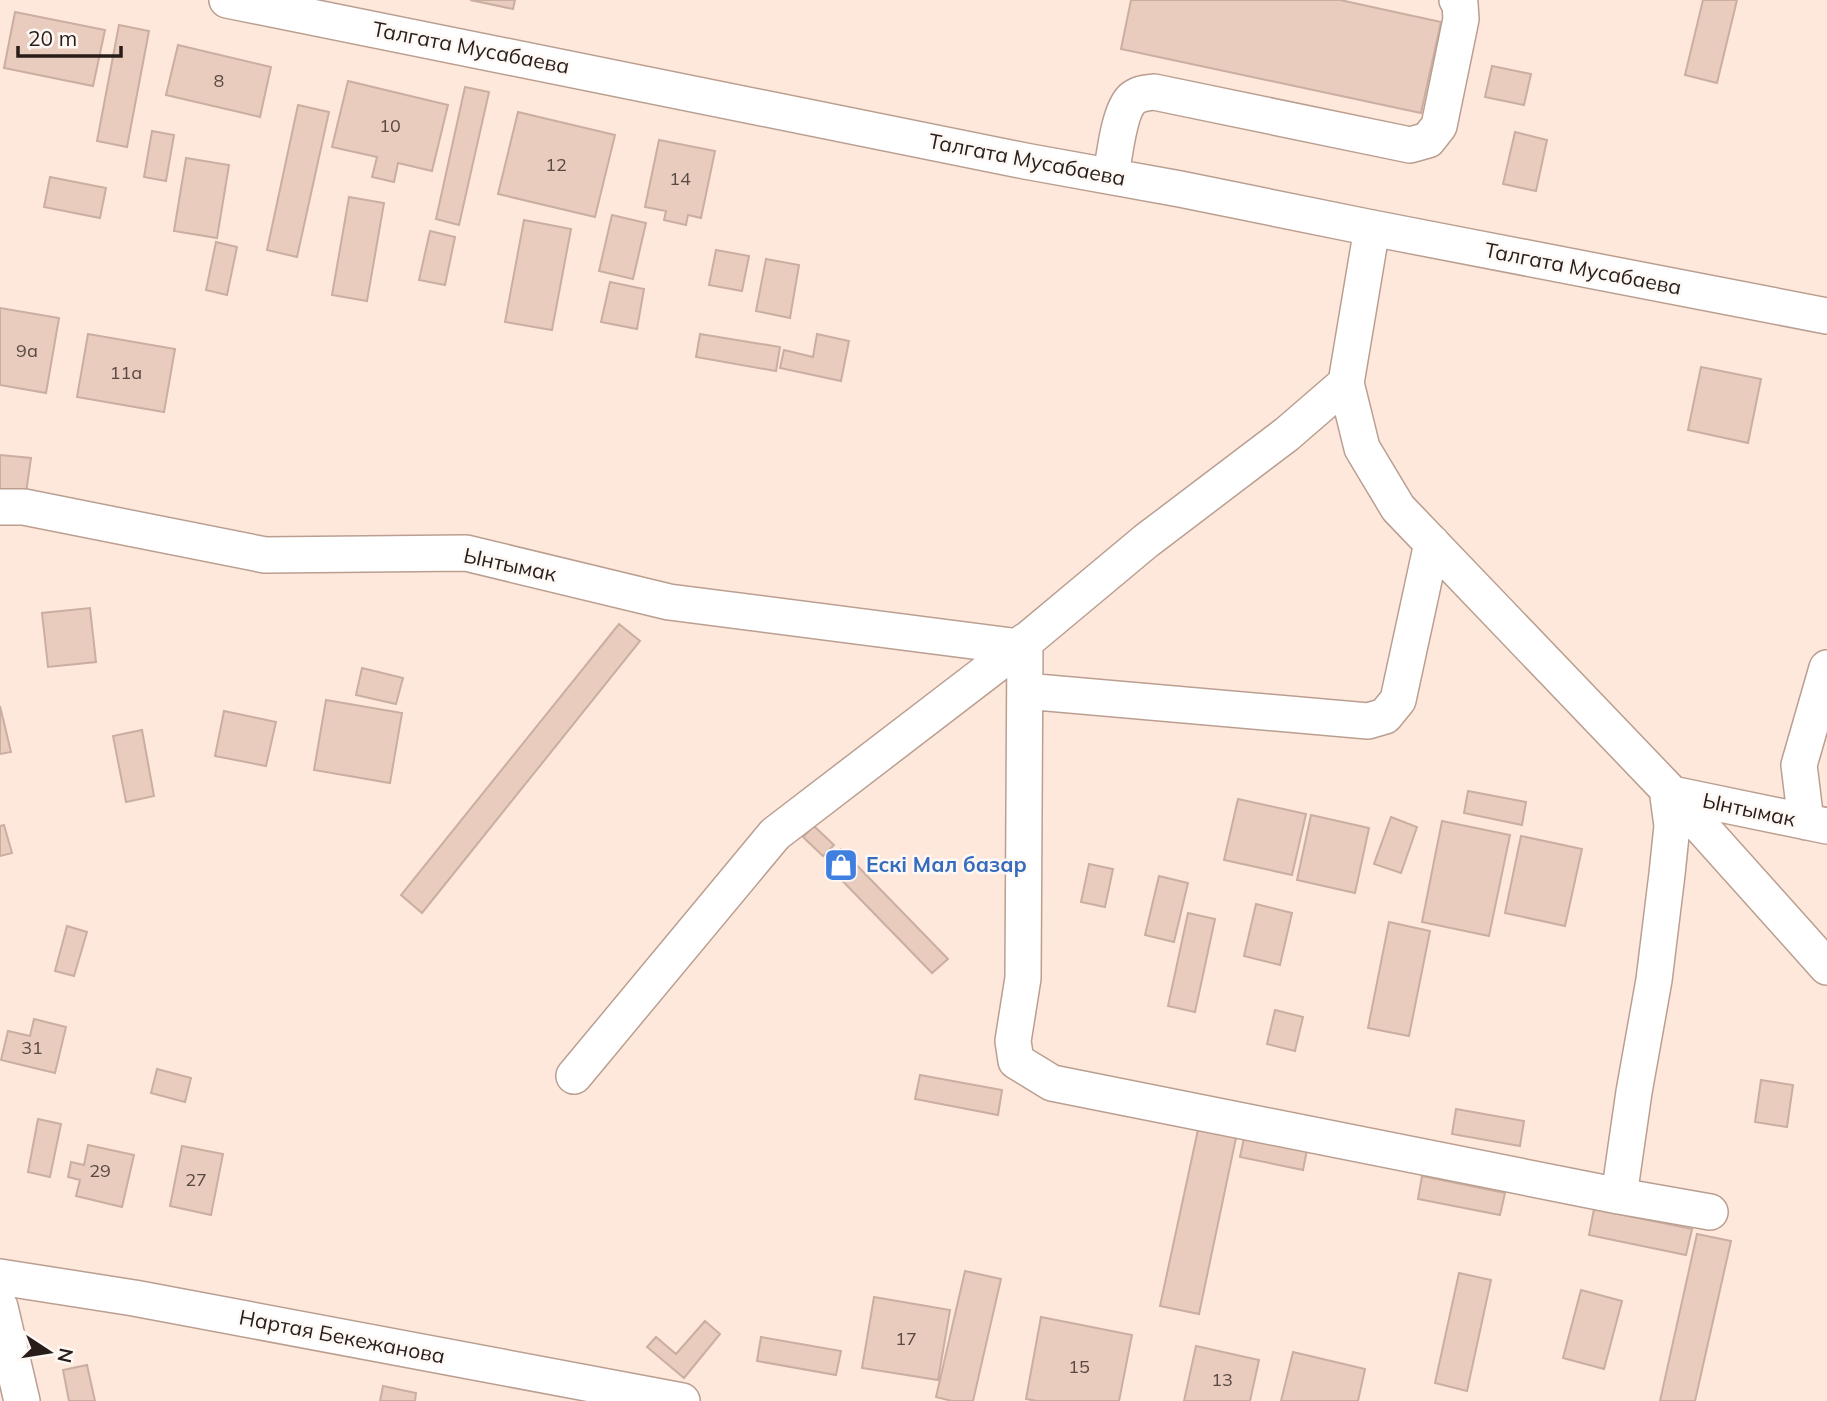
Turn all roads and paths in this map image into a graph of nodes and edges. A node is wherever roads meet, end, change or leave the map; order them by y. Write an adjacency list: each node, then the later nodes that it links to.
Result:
1 (228, 0): 3 (street, Талгата Мусабаева)
2 (1457, 0): 3 (street)
3 (1111, 176): 4 (street, Талгата Мусабаева)
4 (1372, 228): 5 (street, Талгата Мусабаева); 6 (street)
5 (1827, 316)
6 (1346, 383): 8 (street); 9 (street)
7 (0, 507): 9 (street, Ынтымак)
8 (1432, 543): 11 (street); 12 (street)
9 (1022, 644): 11 (street); 15 (street)
10 (1827, 668): 13 (street)
11 (1025, 691): 16 (street)
12 (1670, 792): 13 (street, Ынтымак); 14 (street); 16 (street)
13 (1817, 824)
14 (1827, 967)
15 (575, 1076)
16 (1619, 1196): 17 (street)
17 (1710, 1212)
18 (0, 1277): 21 (street, Нартая Бекежанова)
19 (0, 1307): 20 (street)
20 (22, 1401)
21 (682, 1401)

